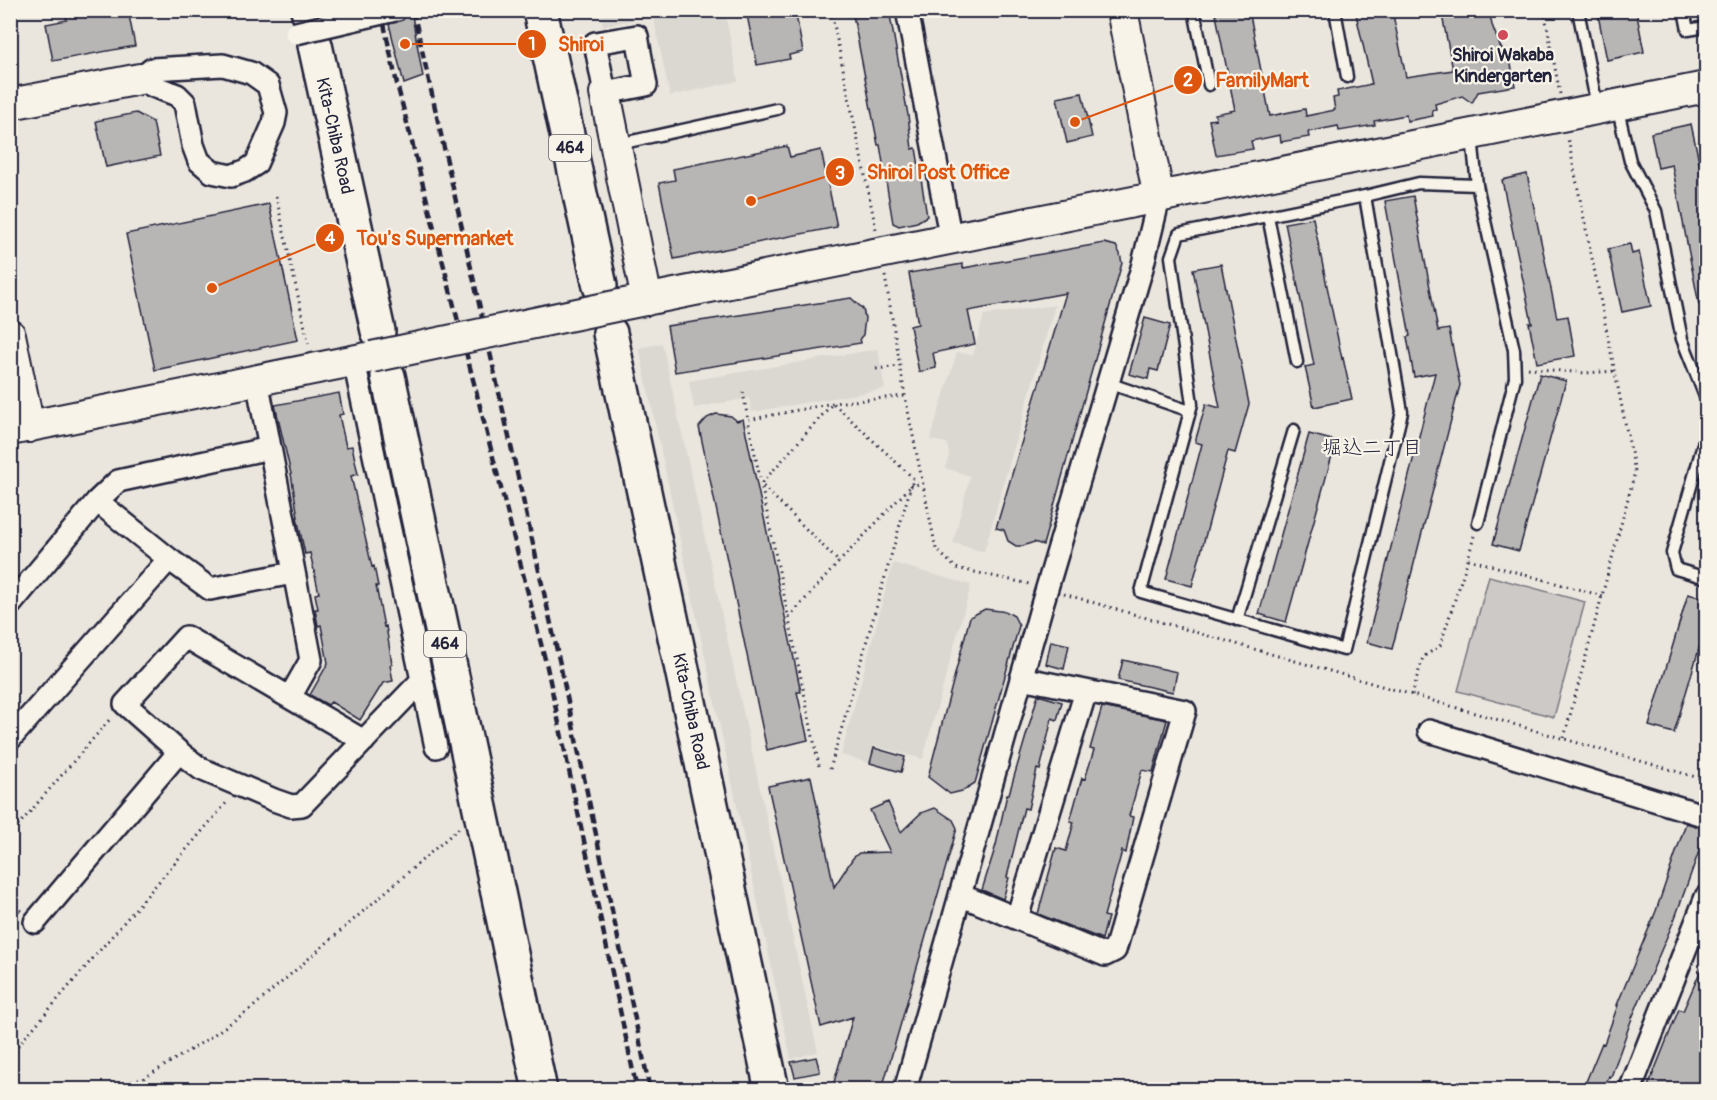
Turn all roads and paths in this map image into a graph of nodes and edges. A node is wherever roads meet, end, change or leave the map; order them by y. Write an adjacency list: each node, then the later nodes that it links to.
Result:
1 (395, 10): 11 (street, bridge)
2 (540, 10): 34 (highway, Kita-Chiba Road / 464)
3 (831, 10): 31 (path)
4 (907, 10): 32 (street)
5 (1122, 10): 29 (street)
6 (1194, 10): 16 (lane)
7 (1335, 10): 14 (lane)
8 (1544, 10): 23 (path)
9 (1578, 10): 21 (lane)
10 (1684, 10): 12 (lane)
11 (307, 26): 37 (highway, Kita-Chiba Road / 464)
12 (1707, 27)
13 (196, 67): 15 (street); 19 (street); 19 (street)
14 (1347, 77)
15 (140, 79): 19 (street); 20 (street)
16 (1209, 86)
17 (1707, 87): 21 (street)
18 (605, 93): 25 (street)
19 (184, 103)
20 (10, 104)
21 (1607, 107): 23 (street); 47 (lane)
22 (777, 109): 25 (lane)
23 (1564, 115): 24 (street); 42 (path)
24 (1472, 134): 26 (lane); 29 (street)
25 (615, 144): 34 (street)
26 (1477, 185): 28 (lane); 40 (lane)
27 (276, 196): 36 (path)
28 (1365, 196): 30 (lane); 70 (lane)
29 (1159, 198): 32 (street); 44 (street)
30 (1268, 216): 38 (lane); 49 (lane)
31 (878, 239)
32 (951, 240): 34 (street)
33 (884, 271): 39 (path)
34 (619, 306): 37 (street, bridge); 97 (highway, Kita-Chiba Road / 464)
35 (10, 335): 51 (street)
36 (310, 353)
37 (373, 356): 43 (street); 72 (street); 96 (highway, Kita-Chiba Road / 464)
38 (1297, 362)
39 (900, 366): 41 (path); 46 (path)
40 (1515, 368): 42 (path); 59 (lane)
41 (876, 369)
42 (1616, 371): 67 (path)
43 (257, 380): 51 (street); 54 (street)
44 (1108, 383): 49 (lane); 71 (street)
45 (743, 392): 50 (path)
46 (905, 396): 48 (path); 55 (path)
47 (1707, 399)
48 (833, 403): 50 (path); 56 (path); 57 (path)
49 (1190, 411): 70 (lane)
50 (747, 420): 56 (path)
51 (20, 428)
52 (1294, 429): 70 (lane)
53 (1707, 434): 64 (lane)
54 (270, 448): 58 (street); 63 (street)
55 (923, 483): 57 (path); 65 (path)
56 (761, 484): 62 (path); 69 (path)
57 (911, 486): 62 (path); 84 (path)
58 (97, 501): 61 (street); 68 (street)
59 (1478, 523): 60 (path)
60 (1468, 559): 67 (path); 74 (path)
61 (169, 560): 63 (street); 79 (street)
62 (839, 562): 69 (path)
63 (293, 573): 75 (street)
64 (1707, 578)
65 (1037, 586)
66 (1059, 593): 74 (path)
67 (1603, 596): 78 (path)
68 (10, 605)
69 (789, 617): 83 (path)
70 (1237, 620)
71 (1021, 678): 73 (street); 90 (street)
72 (422, 680): 80 (street); 81 (street)
73 (1086, 691): 92 (street); 92 (street)
74 (1412, 695): 78 (path)
75 (290, 697): 76 (street); 80 (street)
76 (125, 704): 82 (street); 89 (path)
77 (1429, 731): 87 (street)
78 (1564, 738): 85 (path)
79 (10, 739)
80 (364, 741): 86 (street)
81 (436, 747)
82 (178, 752): 86 (street); 93 (street)
83 (819, 766)
84 (830, 769)
85 (1707, 780)
86 (240, 787): 94 (path)
87 (1707, 816)
88 (460, 827): 95 (path)
89 (10, 835)
90 (960, 895): 92 (street); 98 (street)
91 (1707, 897): 99 (street)
92 (1017, 918)
93 (35, 922)
94 (10, 1055)
95 (104, 1089)
96 (540, 1089)
97 (772, 1089)
98 (905, 1089)
99 (1630, 1089)

